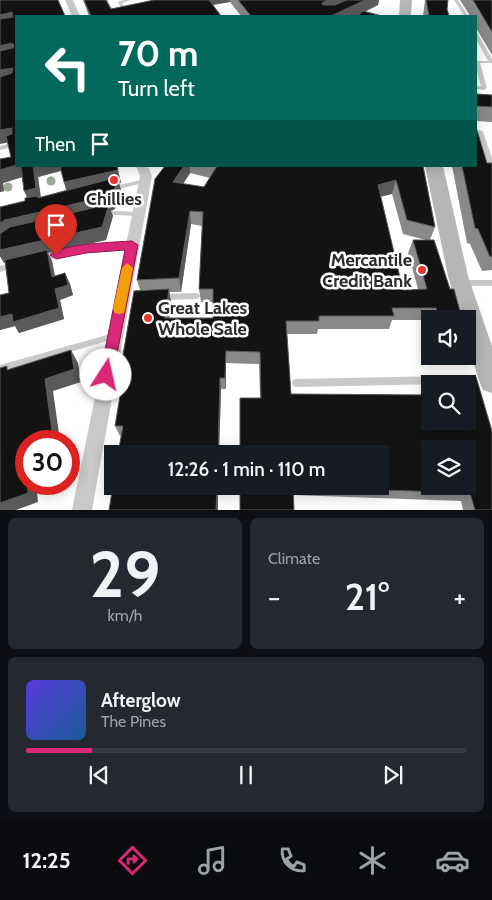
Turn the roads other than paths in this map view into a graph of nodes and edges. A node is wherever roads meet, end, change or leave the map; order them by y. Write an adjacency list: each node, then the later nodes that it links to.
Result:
1 (69, 0): 6 (street)
2 (129, 0): 5 (lane)
3 (406, 0): 7 (main road)
4 (456, 0): 8 (lane)
5 (137, 10)
6 (76, 15)
7 (405, 15)
8 (465, 15)
9 (477, 36): 11 (lane)
10 (477, 46): 11 (lane)
11 (483, 46): 13 (lane)
12 (477, 62): 14 (lane)
13 (477, 62)
14 (477, 87)
15 (480, 132): 18 (lane)
16 (15, 142): 17 (lane)
17 (0, 146)
18 (492, 166)
19 (434, 167): 28 (main road)
20 (146, 172): 21 (lane); 23 (street)
21 (101, 191)
22 (114, 213): 23 (lane)
23 (138, 214): 24 (street)
24 (132, 245): 25 (lane); 32 (street)
25 (37, 259)
26 (18, 264): 27 (lane)
27 (0, 269)
28 (460, 283): 29 (lane); 34 (main road)
29 (492, 283)
30 (196, 296): 31 (lane)
31 (150, 297)
32 (114, 336): 33 (lane); 37 (street)
33 (0, 369)
34 (488, 380)
35 (421, 381): 36 (lane)
36 (296, 383)
37 (82, 510)

